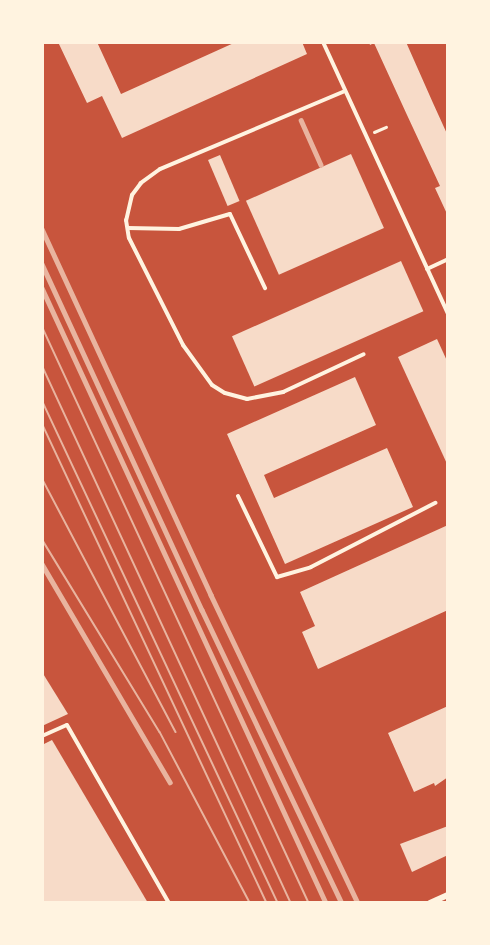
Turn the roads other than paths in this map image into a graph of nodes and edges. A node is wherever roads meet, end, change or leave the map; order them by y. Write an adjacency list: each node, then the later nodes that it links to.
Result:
1 (323, 42): 2 (lane)
2 (345, 91): 3 (lane); 5 (lane)
3 (128, 228): 6 (lane); 8 (lane)
4 (448, 260): 5 (lane)
5 (427, 269): 7 (lane)
6 (265, 288)
7 (448, 314)
8 (364, 354)
9 (238, 496): 10 (lane)
10 (435, 503)
11 (42, 736): 13 (lane)
12 (448, 895): 14 (street)
13 (169, 903)
14 (430, 903)

